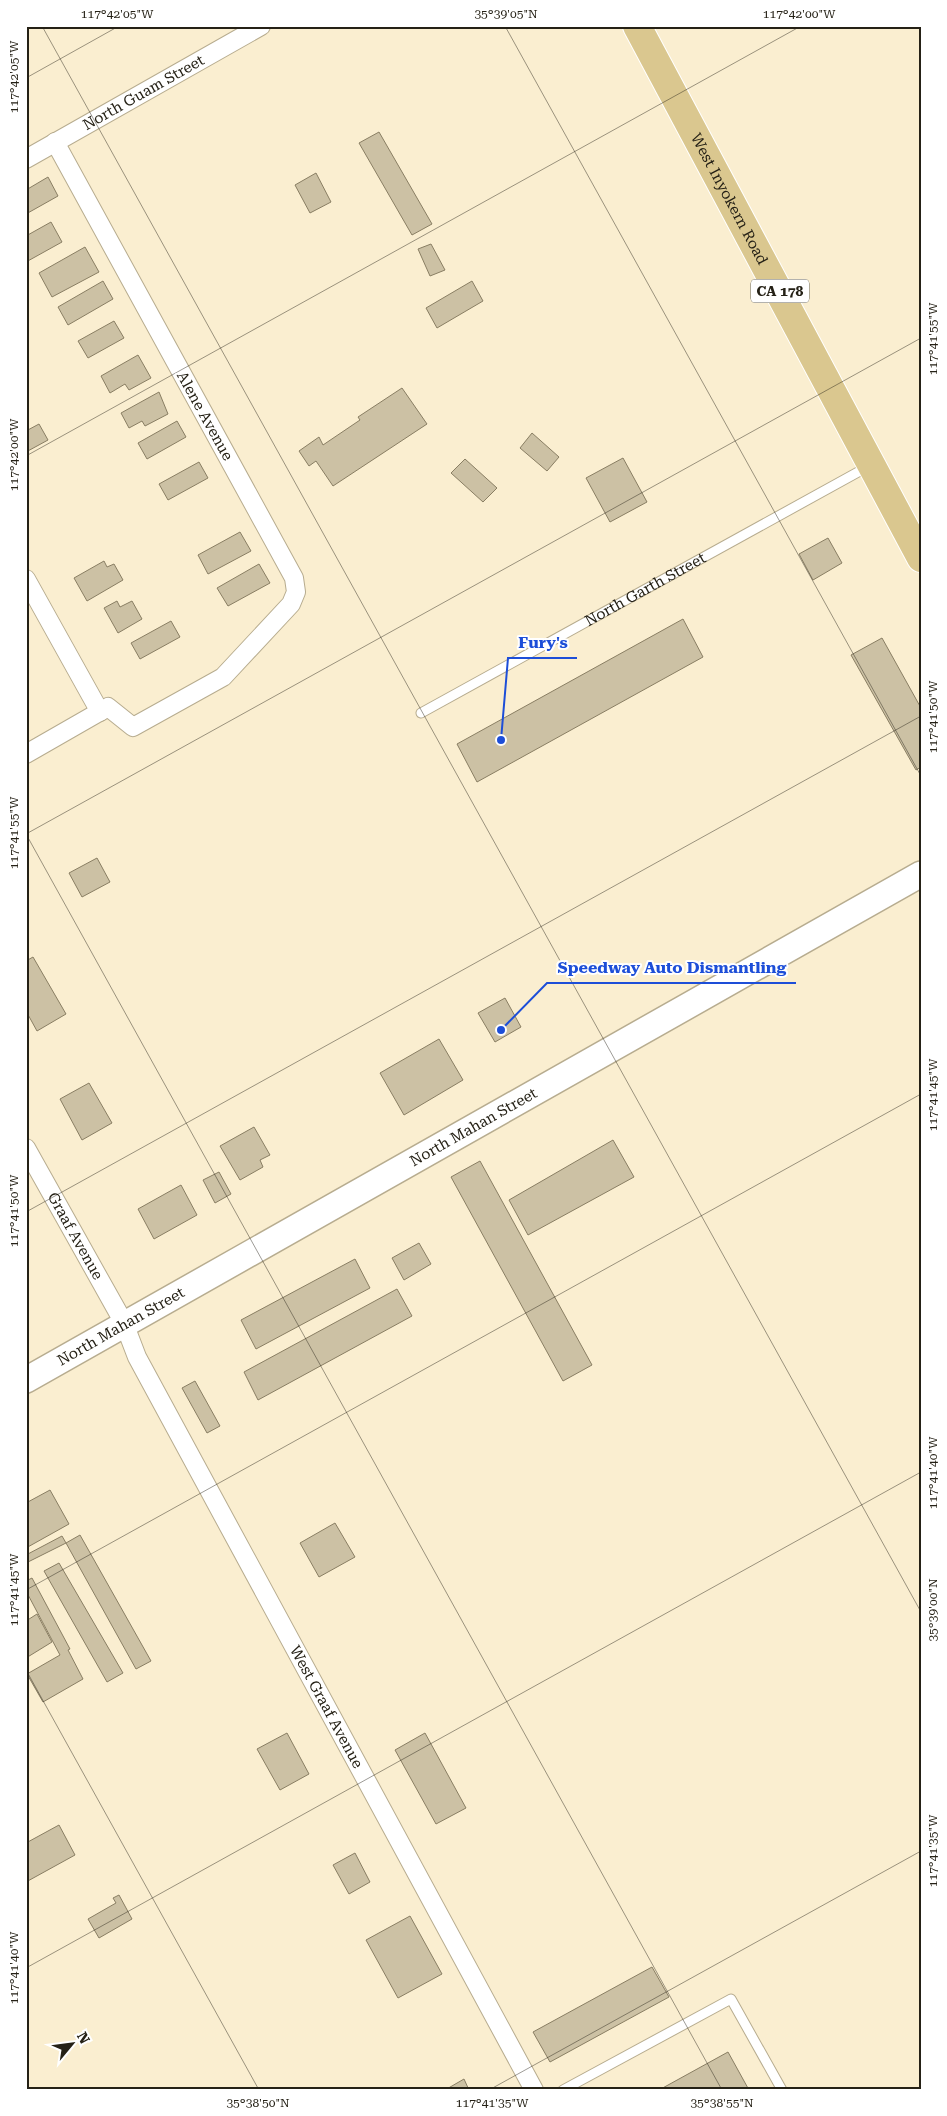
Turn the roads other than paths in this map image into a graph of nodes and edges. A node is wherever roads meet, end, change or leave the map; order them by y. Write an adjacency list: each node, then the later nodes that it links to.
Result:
1 (261, 26): 3 (street, North Guam Street)
2 (638, 26): 5 (main road, West Inyokern Road / CA 178)
3 (55, 142): 4 (street, North Guam Street); 8 (street, Alene Avenue)
4 (26, 159)
5 (872, 465): 6 (main road, West Inyokern Road / CA 178); 9 (lane, North Garth Street)
6 (921, 558)
7 (26, 579): 8 (street)
8 (100, 712): 10 (street)
9 (420, 713)
10 (26, 754)
11 (921, 874): 13 (street, North Mahan Street)
12 (26, 1148): 13 (street, Graaf Avenue)
13 (124, 1323): 14 (street, North Mahan Street); 15 (street, West Graaf Avenue)
14 (26, 1380)
15 (534, 2090)
16 (563, 2090): 17 (lane)
17 (782, 2090)

